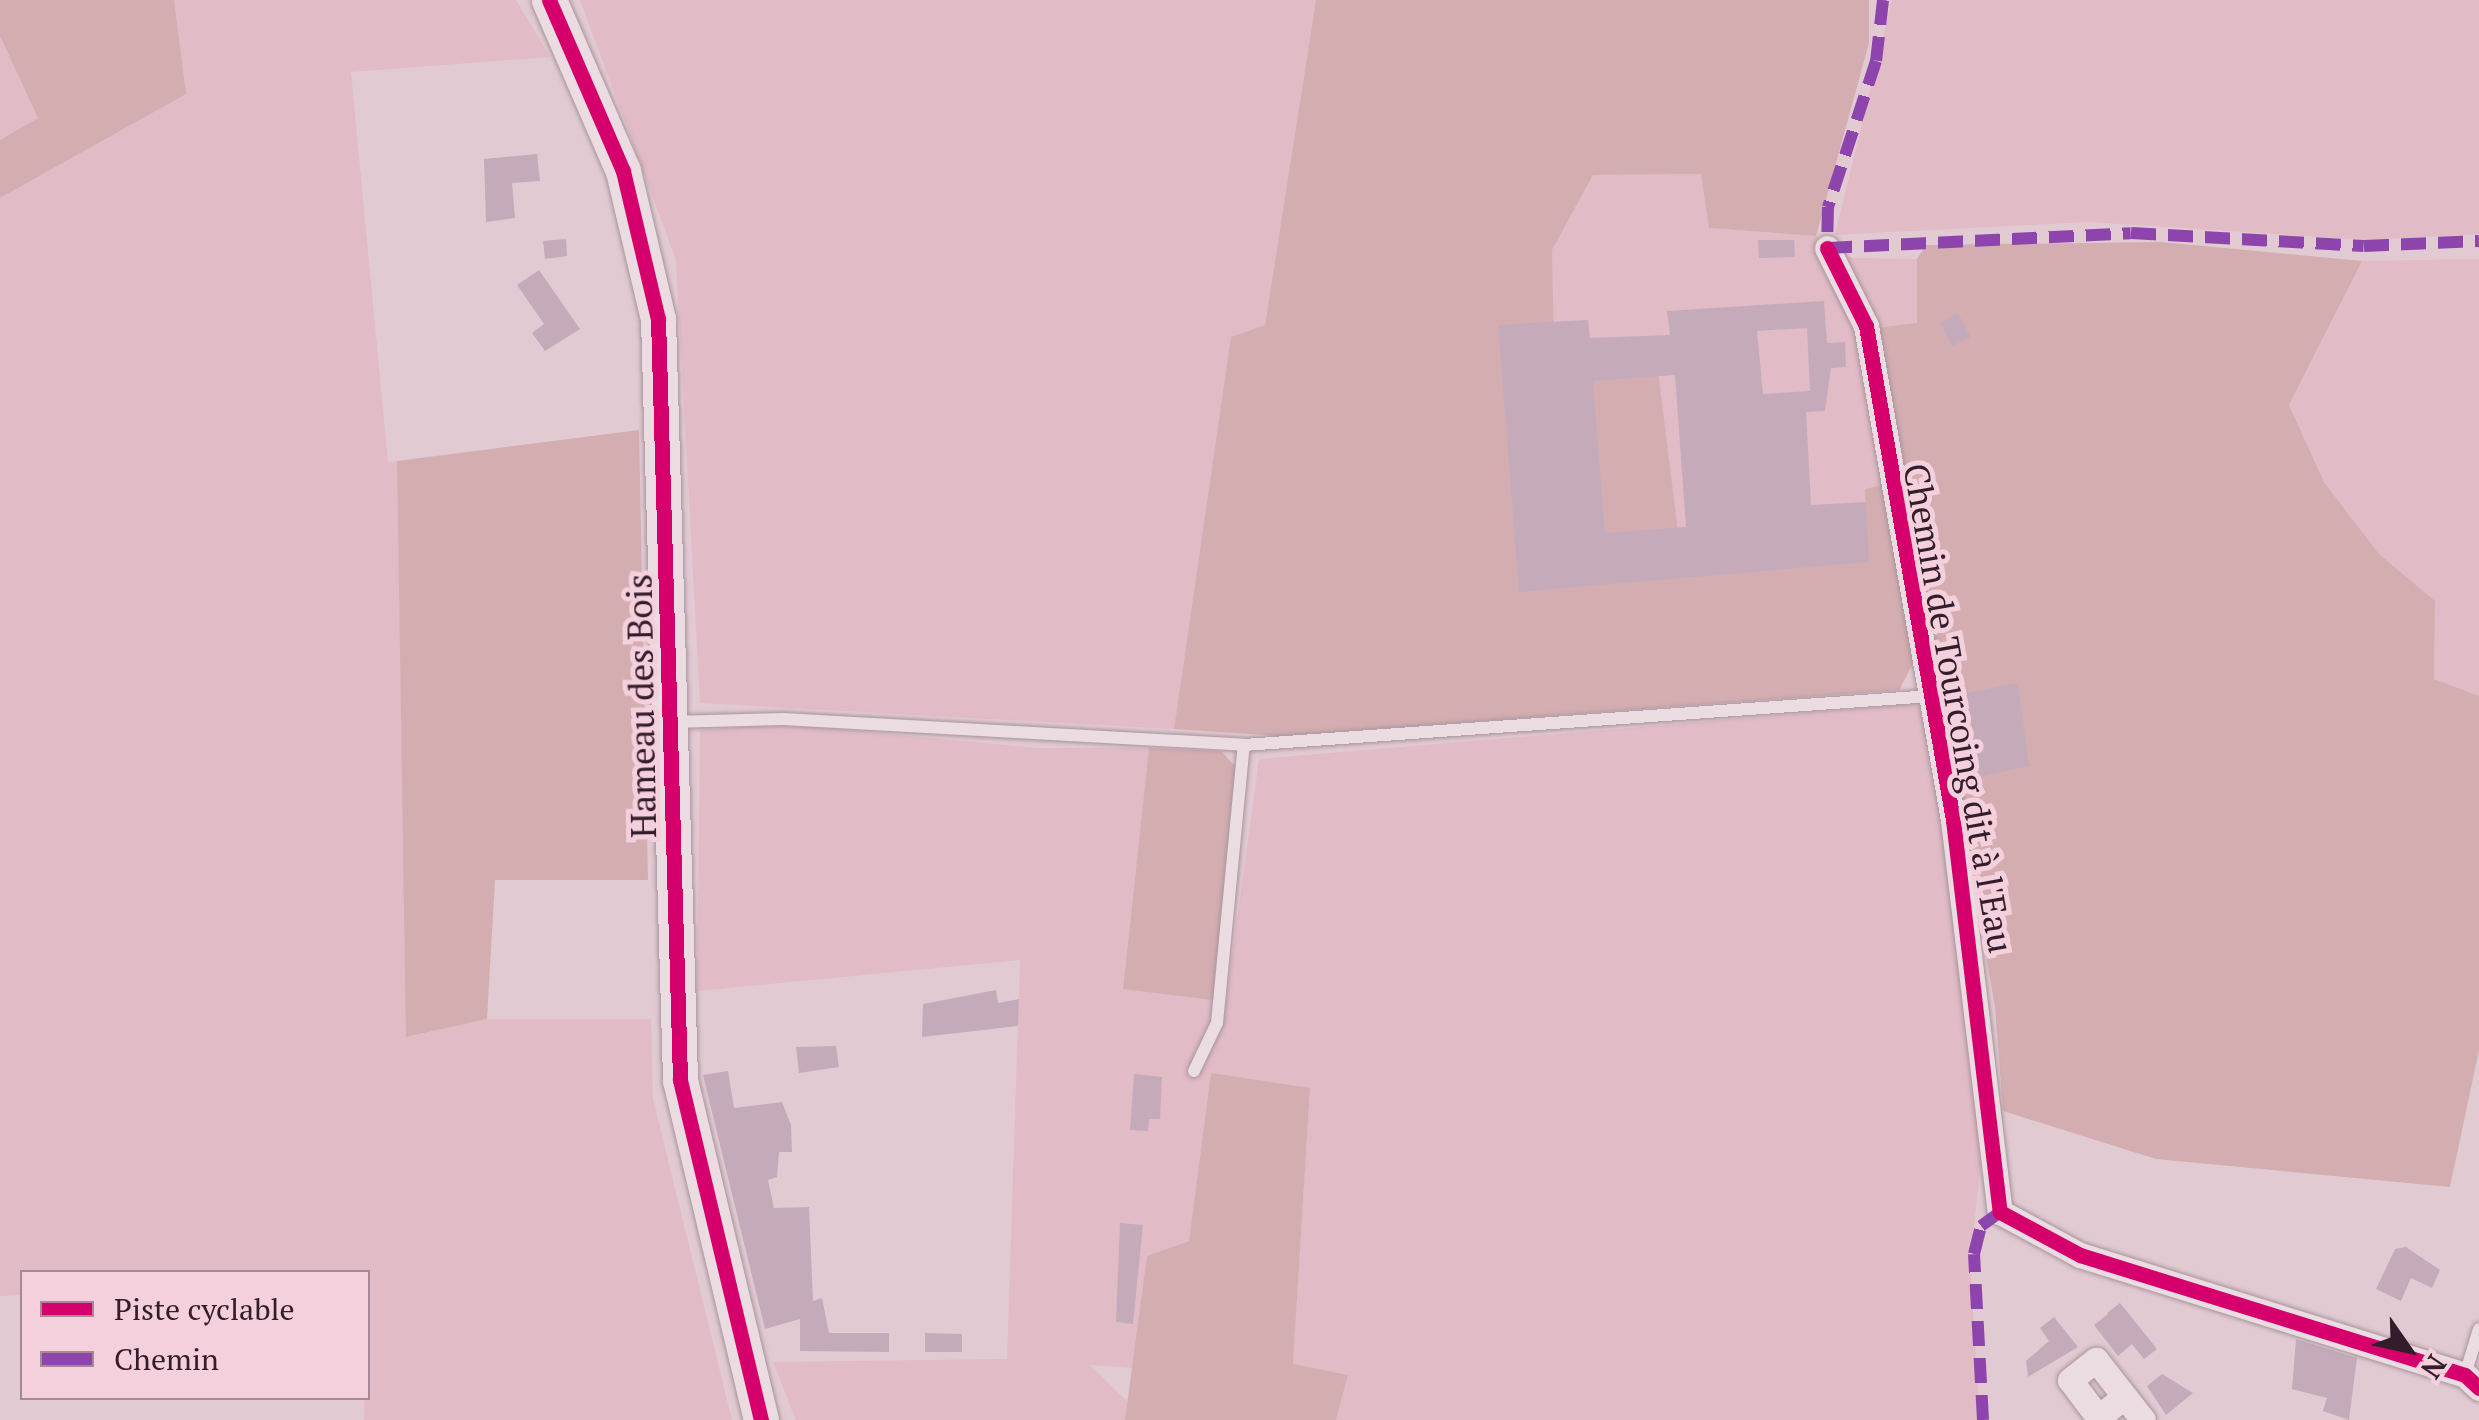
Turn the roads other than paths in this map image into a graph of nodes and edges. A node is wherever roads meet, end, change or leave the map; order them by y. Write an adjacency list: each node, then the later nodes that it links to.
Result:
1 (549, 0): 4 (street, Hameau des Bois)
2 (1826, 248): 3 (street, Chemin de Tourcoing dit à l'Eau)
3 (1931, 696): 5 (lane); 8 (street, Chemin de Tourcoing dit à l'Eau)
4 (671, 722): 5 (lane); 10 (street, Hameau des Bois)
5 (1244, 745): 6 (lane)
6 (1194, 1071)
7 (2479, 1330): 8 (lane)
8 (2472, 1381)
9 (2124, 1397): 11 (street)
10 (761, 1420)
11 (2142, 1420)

